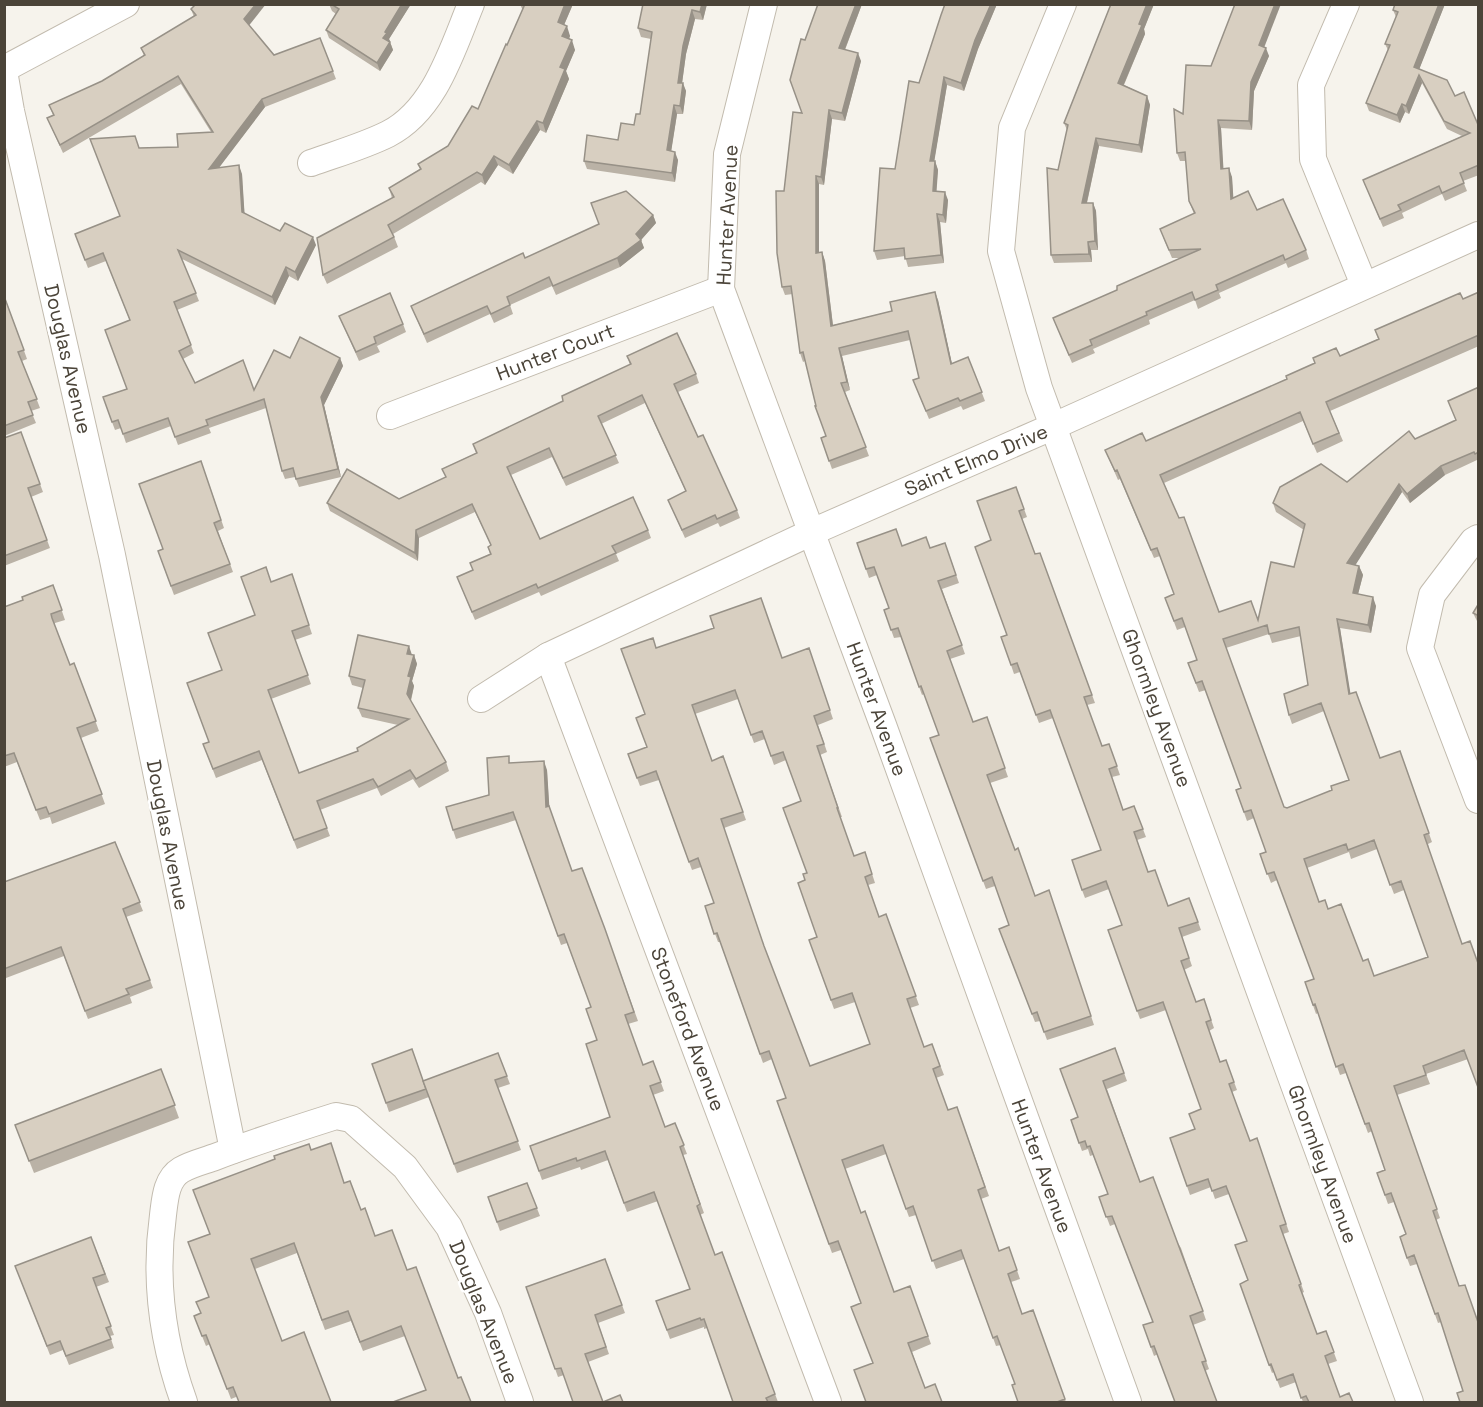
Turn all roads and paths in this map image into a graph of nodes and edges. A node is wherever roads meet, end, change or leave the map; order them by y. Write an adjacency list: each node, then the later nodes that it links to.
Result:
1 (126, 4): 6 (street)
2 (471, 4): 7 (street)
3 (764, 4): 10 (street, Hunter Avenue)
4 (1063, 4): 12 (street, Ghormley Avenue)
5 (1347, 4): 9 (street)
6 (4, 70): 18 (street, Douglas Avenue)
7 (310, 163)
8 (1479, 235): 9 (street, Saint Elmo Drive)
9 (1364, 285): 12 (street, Saint Elmo Drive)
10 (721, 289): 11 (street, Hunter Court); 13 (street, Hunter Avenue)
11 (390, 416)
12 (1054, 426): 13 (street, Saint Elmo Drive); 23 (street, Ghormley Avenue)
13 (812, 532): 15 (street, Saint Elmo Drive); 22 (street, Hunter Avenue)
14 (1479, 538): 17 (street)
15 (548, 656): 16 (street, Saint Elmo Drive); 21 (street, Stoneford Avenue)
16 (481, 699)
17 (1479, 800)
18 (233, 1150): 19 (street); 20 (street, Douglas Avenue)
19 (184, 1402)
20 (520, 1402)
21 (828, 1402)
22 (1128, 1402)
23 (1410, 1402)

